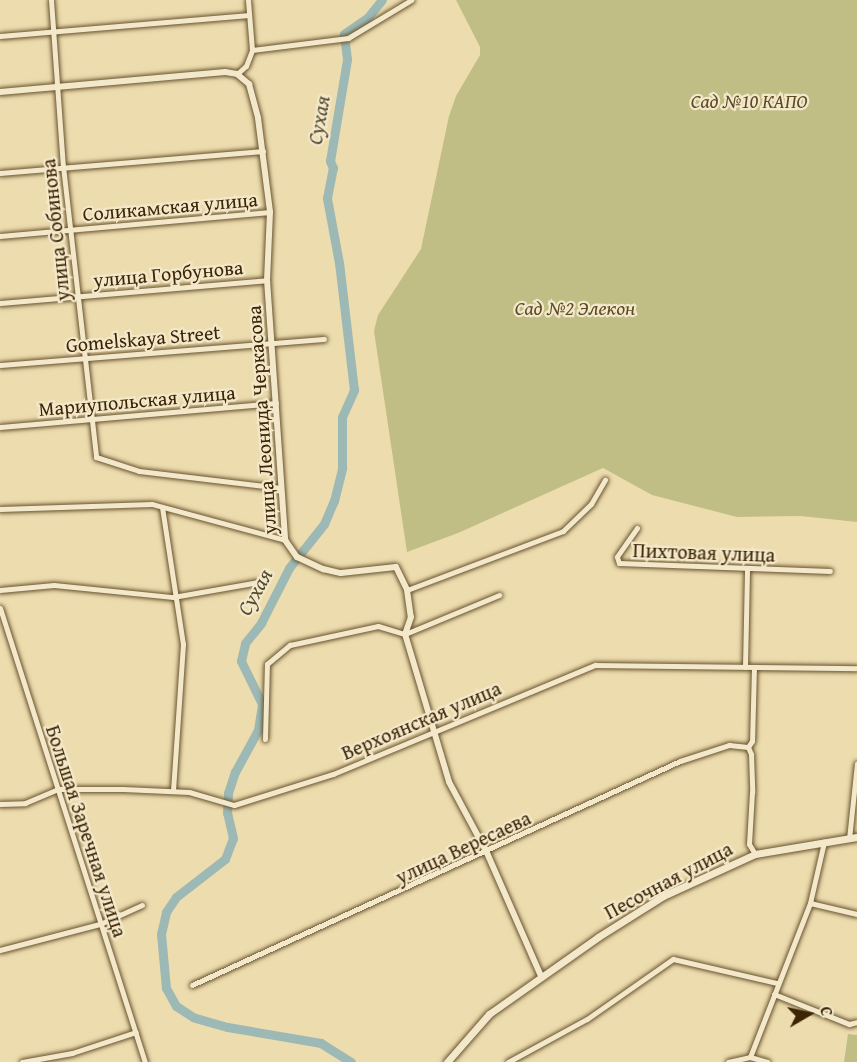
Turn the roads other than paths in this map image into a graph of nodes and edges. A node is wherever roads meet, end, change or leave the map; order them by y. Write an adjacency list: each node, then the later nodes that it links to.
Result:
1 (51, 0): 5 (street, улица Собинова)
2 (248, 0): 4 (street)
3 (411, 0): 7 (street)
4 (249, 15): 5 (street); 7 (street)
5 (54, 32): 6 (street); 9 (street, улица Собинова)
6 (0, 36)
7 (252, 50): 8 (street)
8 (237, 74): 9 (street); 11 (street, улица Леонида Черкасова)
9 (58, 87): 10 (street); 12 (street, улица Собинова)
10 (0, 92)
11 (263, 151): 12 (street); 14 (street, улица Леонида Черкасова)
12 (63, 166): 13 (street); 15 (street, улица Собинова)
13 (0, 173)
14 (270, 212): 15 (street, Соликамская улица); 17 (street, улица Леонида Черкасова)
15 (70, 230): 16 (street, Соликамская улица); 18 (street, улица Собинова)
16 (0, 236)
17 (267, 280): 18 (street, улица Горбунова); 21 (street, улица Леонида Черкасова)
18 (77, 296): 19 (street, улица Горбунова); 22 (street, улица Собинова)
19 (0, 303)
20 (324, 339): 21 (street, Gomelskaya Street)
21 (273, 342): 22 (street, Gomelskaya Street); 24 (street, улица Леонида Черкасова)
22 (83, 358): 23 (street, Gomelskaya Street); 25 (street, улица Собинова)
23 (0, 365)
24 (276, 403): 25 (street, Мариупольская улица); 28 (street, улица Леонида Черкасова)
25 (89, 419): 26 (street, Мариупольская улица); 28 (street, улица Собинова)
26 (0, 428)
27 (605, 480): 37 (street)
28 (281, 488): 32 (street, улица Леонида Черкасова)
29 (162, 507): 30 (street); 32 (street); 39 (street)
30 (0, 509)
31 (637, 528): 33 (street, Пихтовая улица)
32 (285, 540): 37 (street, улица Леонида Черкасова)
33 (747, 568): 34 (street, Пихтовая улица); 42 (street)
34 (830, 571)
35 (258, 582): 39 (street)
36 (0, 590): 39 (street)
37 (407, 590): 41 (street, улица Леонида Черкасова)
38 (500, 595): 41 (street)
39 (173, 597): 50 (street)
40 (0, 608): 49 (street, Большая Заречная улица)
41 (405, 634): 45 (street, улица Леонида Черкасова); 46 (street)
42 (745, 667): 43 (street, Верхоянская улица); 45 (street, Верхоянская улица)
43 (754, 667): 44 (street, Верхоянская улица); 47 (street)
44 (857, 668)
45 (436, 729): 50 (street, Верхоянская улица); 55 (street, улица Леонида Черкасова)
46 (265, 739)
47 (748, 747): 55 (street, улица Вересаева); 56 (street)
48 (857, 763): 53 (street)
49 (57, 789): 50 (street, Верхоянская улица); 51 (street, Верхоянская улица); 60 (street, Большая Заречная улица)
50 (173, 791)
51 (0, 804)
52 (857, 837): 53 (main road, Песочная улица)
53 (849, 839): 54 (main road, Песочная улица)
54 (824, 842): 56 (main road, Песочная улица); 57 (street)
55 (488, 853): 62 (street, улица Леонида Черкасова); 64 (street, улица Вересаева)
56 (755, 854): 62 (main road, Песочная улица)
57 (810, 903): 59 (street); 63 (street)
58 (142, 905): 60 (street)
59 (857, 914)
60 (100, 924): 61 (street); 67 (street, Большая Заречная улица)
61 (0, 950)
62 (541, 976): 71 (main road, Песочная улица)
63 (777, 983): 65 (street); 72 (street)
64 (192, 986)
65 (774, 994): 66 (street); 68 (street)
66 (857, 1022)
67 (136, 1032): 69 (street); 70 (street, Большая Заречная улица)
68 (750, 1057): 73 (street); 74 (street)
69 (22, 1062)
70 (145, 1062)
71 (447, 1062)
72 (508, 1062)
73 (728, 1062)
74 (767, 1062)

